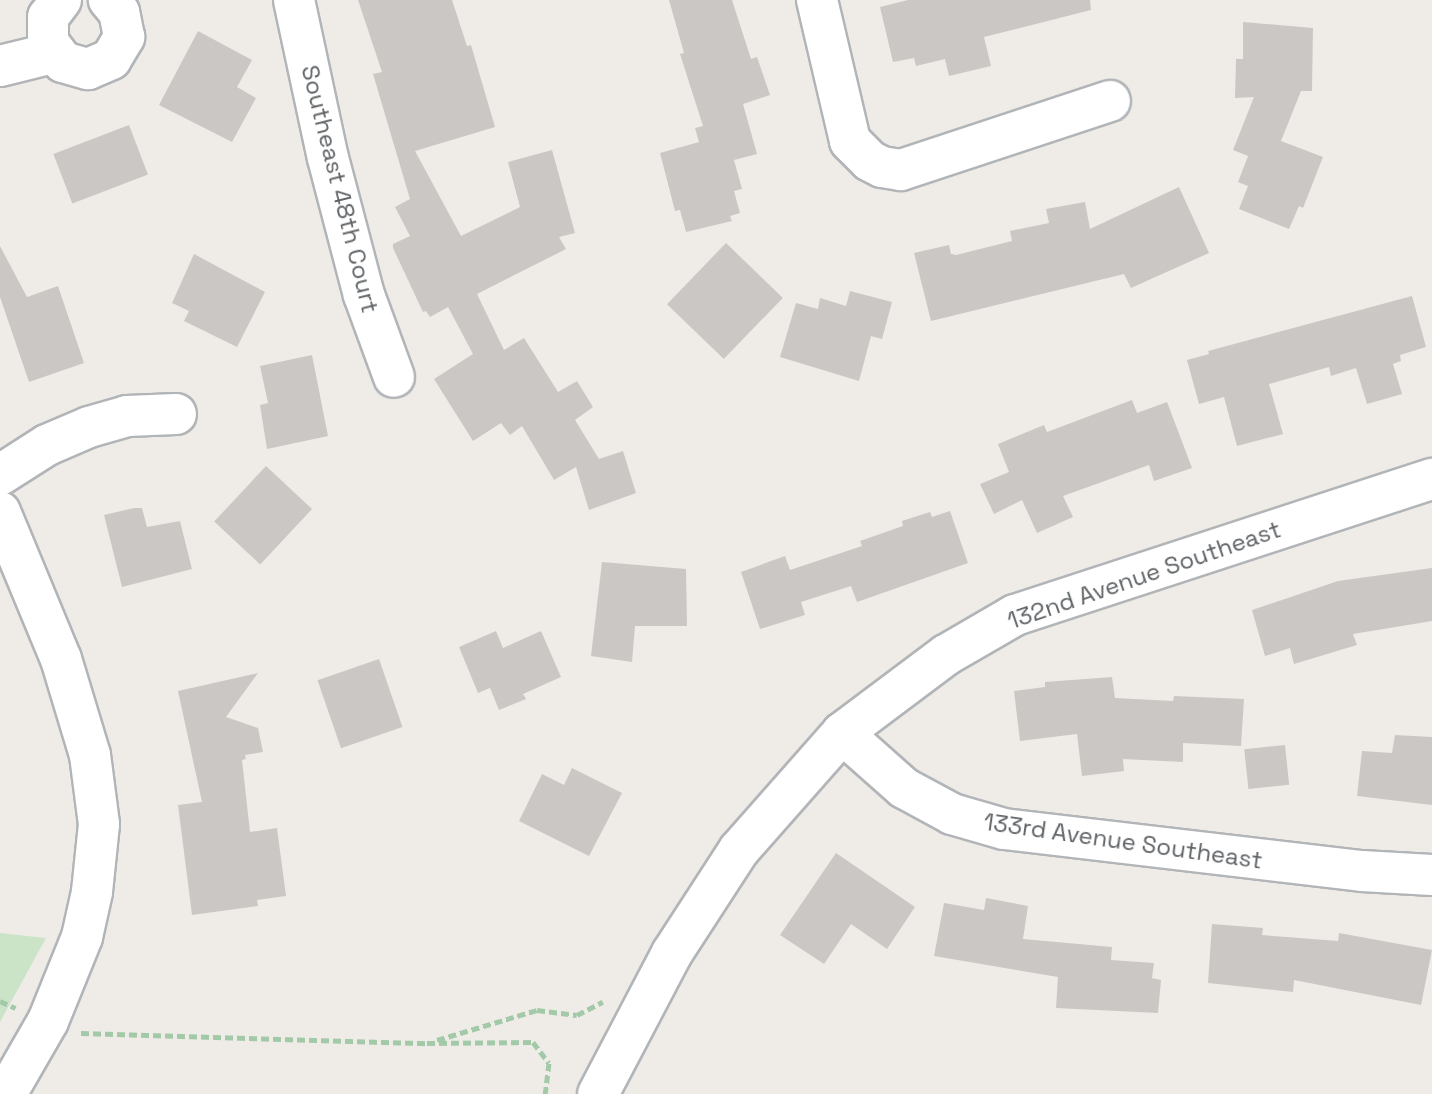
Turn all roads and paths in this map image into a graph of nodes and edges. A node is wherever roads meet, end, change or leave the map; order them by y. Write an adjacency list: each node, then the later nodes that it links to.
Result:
1 (61, 0): 5 (street)
2 (109, 0): 5 (street)
3 (294, 0): 8 (street, Southeast 48th Court)
4 (817, 0): 7 (street)
5 (53, 53): 6 (street)
6 (0, 66)
7 (1110, 101)
8 (394, 377)
9 (176, 414): 10 (street)
10 (0, 475)
11 (1432, 479): 13 (street, 132nd Avenue Southeast)
12 (0, 512): 16 (street)
13 (842, 733): 14 (street, 133rd Avenue Southeast); 20 (street, 132nd Avenue Southeast)
14 (1432, 875)
15 (607, 1000): 17 (path)
16 (48, 1021): 17 (path); 18 (street)
17 (427, 1043): 19 (path)
18 (6, 1094)
19 (545, 1094)
20 (598, 1094)

